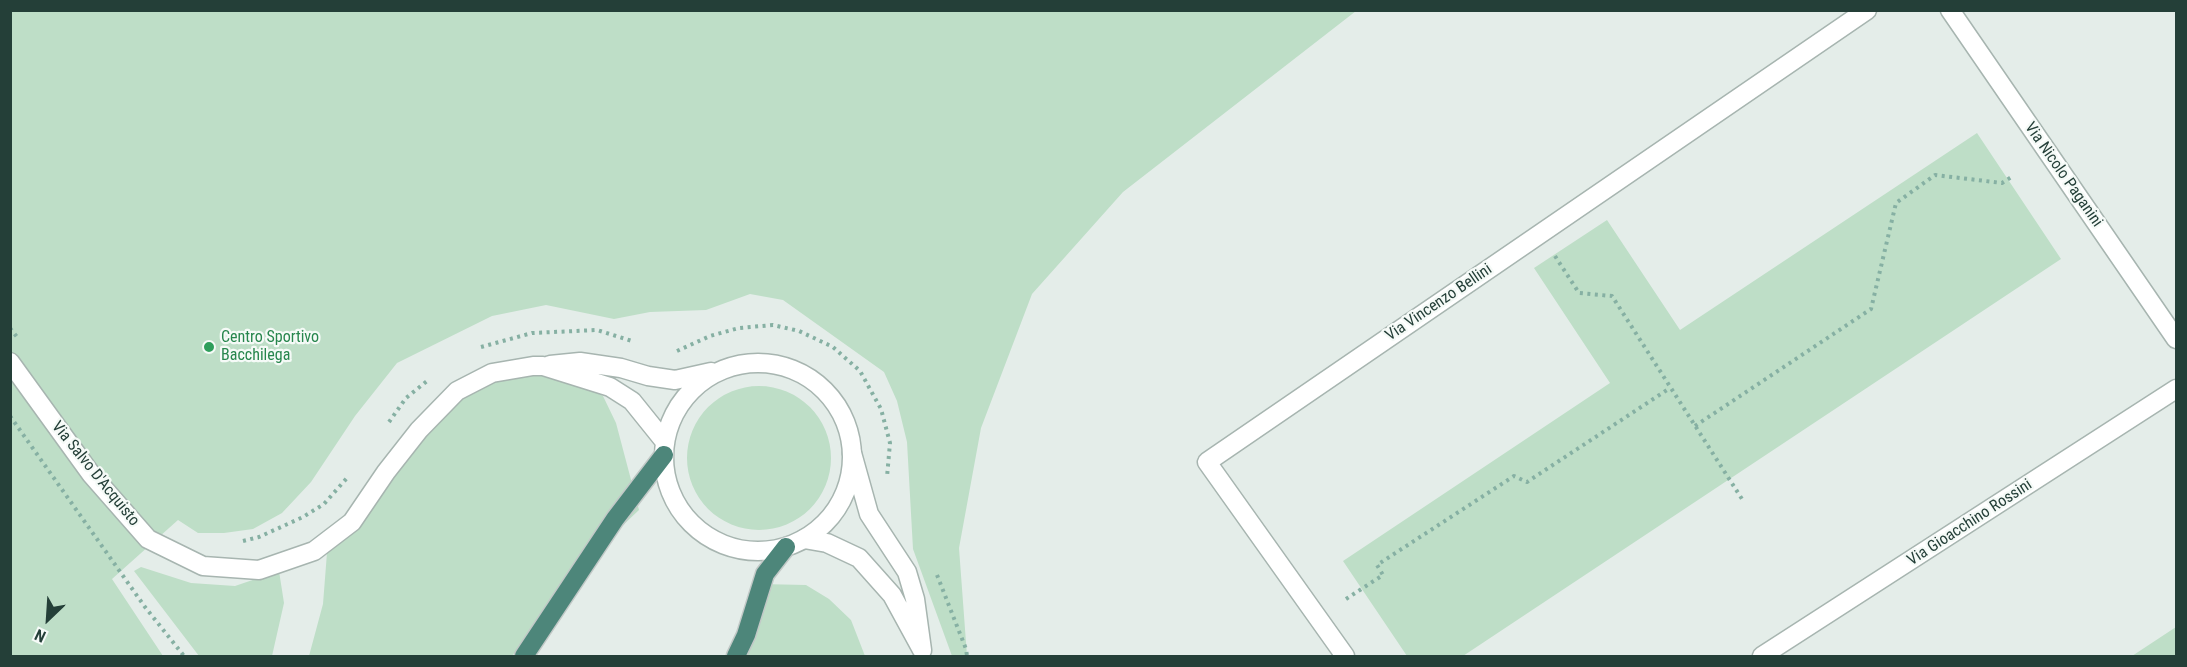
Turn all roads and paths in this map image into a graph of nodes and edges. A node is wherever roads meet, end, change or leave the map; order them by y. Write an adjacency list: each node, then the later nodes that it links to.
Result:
1 (1867, 10): 33 (street, Via Vincenzo Bellini)
2 (1950, 10): 5 (street, Via Nicolo Paganini)
3 (2013, 176): 17 (path)
4 (1554, 255): 13 (path)
5 (2176, 339)
6 (643, 345): 8 (path)
7 (666, 350): 21 (path)
8 (474, 351)
9 (10, 362): 10 (street, Via Salvo D'Acquisto)
10 (543, 366): 11 (street); 18 (street, Via Salvo D'Acquisto)
11 (730, 367): 18 (street, Via Salvo D'Acquisto); 19 (street, Via Salvo D'Acquisto)
12 (434, 375): 16 (path)
13 (1670, 388): 17 (path); 27 (path)
14 (2176, 389): 34 (street, Via Gioacchino Rossini)
15 (10, 416): 29 (path)
16 (386, 426)
17 (1695, 426): 22 (path)
18 (664, 448): 25 (street, Via Salvo D'Acquisto); 30 (highway)
19 (852, 453): 23 (street, Via Salvo D'Acquisto); 28 (street)
20 (352, 472): 24 (path)
21 (887, 478)
22 (1742, 499)
23 (804, 539): 25 (street, Via Salvo D'Acquisto); 28 (street)
24 (233, 543)
25 (786, 547): 31 (highway)
26 (936, 573): 32 (path)
27 (1346, 599)
28 (923, 653)
29 (184, 657)
30 (525, 657)
31 (736, 657)
32 (967, 657)
33 (1345, 657)
34 (1762, 657)

